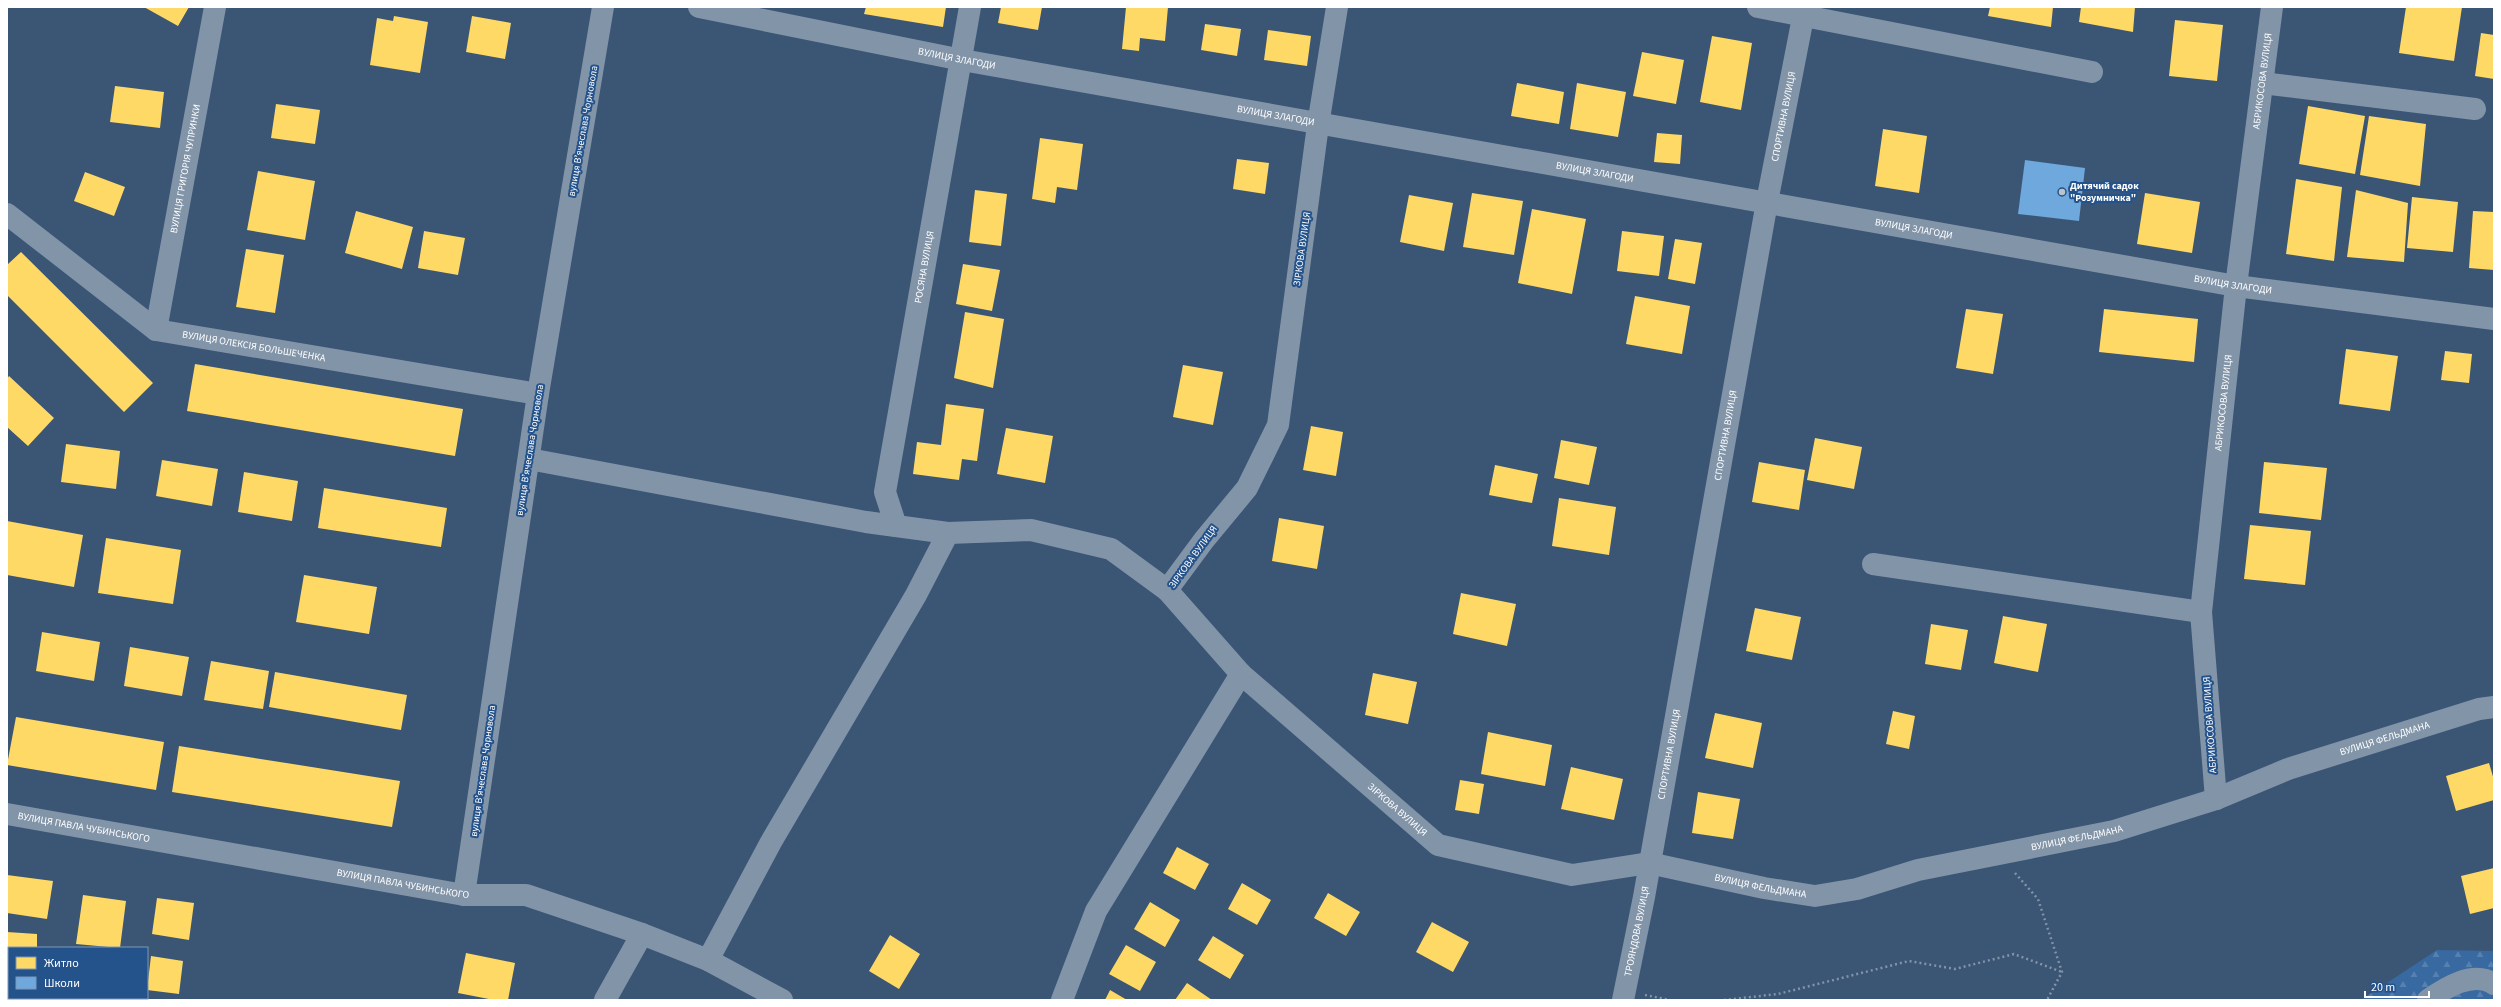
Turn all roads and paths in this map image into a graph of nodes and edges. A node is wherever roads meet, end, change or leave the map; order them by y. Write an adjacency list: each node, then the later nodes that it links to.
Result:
1 (215, 7): 18 (street, ВУЛИЦЯ ГРИГОРІЯ ЧУПРИНКИ)
2 (604, 7): 19 (street, вулиця Вʼячеслава Чорновола)
3 (699, 7): 9 (street, ВУЛИЦЯ ЗЛАГОДИ)
4 (970, 7): 9 (street, РОСЯНА ВУЛИЦЯ)
5 (1337, 7): 13 (street, ЗІРКОВА ВУЛИЦЯ)
6 (1758, 7): 8 (street)
7 (2272, 7): 11 (street, АБРИКОСОВА ВУЛИЦЯ)
8 (1804, 12): 10 (street); 14 (street, СПОРТИВНА ВУЛИЦЯ)
9 (962, 60): 13 (street, ВУЛИЦЯ ЗЛАГОДИ); 21 (street, РОСЯНА ВУЛИЦЯ)
10 (2092, 72)
11 (2262, 82): 12 (street); 16 (street, АБРИКОСОВА ВУЛИЦЯ)
12 (2475, 109)
13 (1318, 125): 14 (street, ВУЛИЦЯ ЗЛАГОДИ); 24 (street, ЗІРКОВА ВУЛИЦЯ)
14 (1766, 202): 16 (street, ВУЛИЦЯ ЗЛАГОДИ); 30 (street, СПОРТИВНА ВУЛИЦЯ)
15 (7, 214): 18 (street, ВУЛИЦЯ ОЛЕКСІЯ БОЛЬШЕЧЕНКА)
16 (2236, 286): 17 (street, ВУЛИЦЯ ЗЛАГОДИ); 25 (street, АБРИКОСОВА ВУЛИЦЯ)
17 (2494, 319)
18 (156, 330): 19 (street, ВУЛИЦЯ ОЛЕКСІЯ БОЛЬШЕЧЕНКА)
19 (538, 394): 20 (street, вулиця Вʼячеслава Чорновола)
20 (529, 460): 21 (street); 32 (street, вулиця Вʼячеслава Чорновола)
21 (896, 526): 22 (street)
22 (948, 533): 24 (street); 34 (street)
23 (1873, 564): 25 (street)
24 (1167, 590): 26 (street, ЗІРКОВА ВУЛИЦЯ)
25 (2202, 612): 28 (street, АБРИКОСОВА ВУЛИЦЯ)
26 (1241, 674): 30 (street, ЗІРКОВА ВУЛИЦЯ); 39 (street)
27 (2494, 707): 28 (street, ВУЛИЦЯ ФЕЛЬДМАНА)
28 (2216, 799): 30 (street, ВУЛИЦЯ ФЕЛЬДМАНА)
29 (7, 814): 32 (street, ВУЛИЦЯ ПАВЛА ЧУБИНСЬКОГО)
30 (1649, 863): 40 (street, ТРОЯНДОВА ВУЛИЦЯ)
31 (2014, 871): 35 (path)
32 (464, 895): 33 (street, ВУЛИЦЯ ПАВЛА ЧУБИНСЬКОГО)
33 (642, 934): 34 (street, ВУЛИЦЯ ПАВЛА ЧУБИНСЬКОГО); 37 (street)
34 (708, 960): 38 (street, ВУЛИЦЯ ПАВЛА ЧУБИНСЬКОГО)
35 (2062, 972): 41 (path); 42 (path)
36 (2494, 984): 43 (street)
37 (605, 1000)
38 (782, 1000)
39 (1062, 1000)
40 (1623, 1000)
41 (1724, 1000)
42 (2047, 1000)
43 (2428, 1000)

